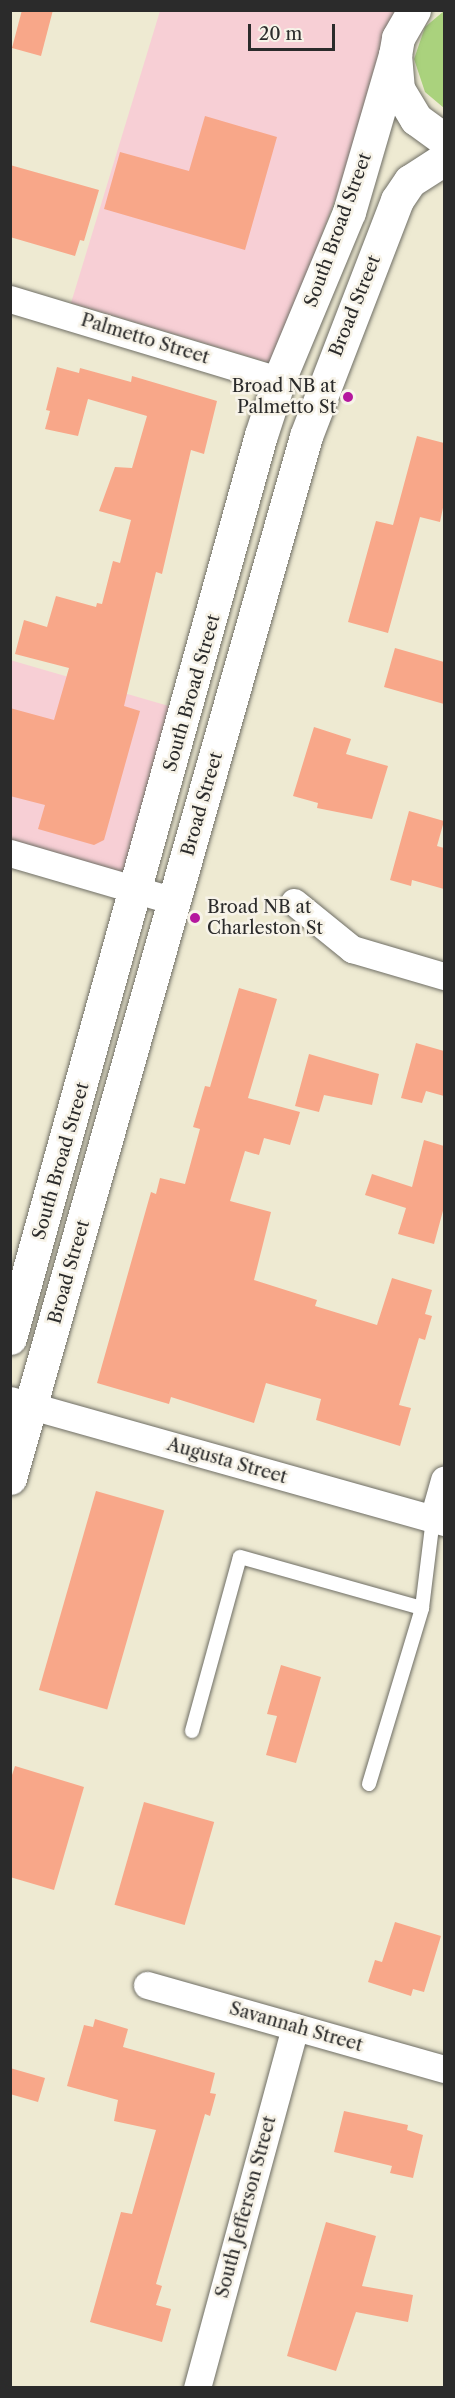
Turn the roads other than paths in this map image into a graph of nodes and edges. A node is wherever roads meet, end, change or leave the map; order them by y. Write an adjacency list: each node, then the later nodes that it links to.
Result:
1 (410, 14): 2 (main road, South Broad Street)
2 (394, 55): 3 (main road); 6 (main road, South Broad Street)
3 (444, 139)
4 (444, 159): 9 (main road, Broad Street)
5 (10, 299): 6 (street, Palmetto Street)
6 (279, 380): 8 (main road, South Broad Street)
7 (10, 853): 8 (street)
8 (138, 891): 9 (street); 12 (main road, South Broad Street)
9 (174, 901): 13 (main road, Broad Street)
10 (294, 902): 11 (street)
11 (444, 976)
12 (10, 1338)
13 (21, 1403): 14 (main road, Broad Street); 16 (street, Augusta Street)
14 (10, 1478)
15 (444, 1480): 16 (street)
16 (439, 1520): 17 (lane)
17 (422, 1608): 18 (lane); 19 (lane)
18 (192, 1731)
19 (369, 1785)
20 (147, 1985): 21 (street, Savannah Street)
21 (295, 2027): 22 (street, Savannah Street); 23 (street, South Jefferson Street)
22 (444, 2069)
23 (197, 2388)

